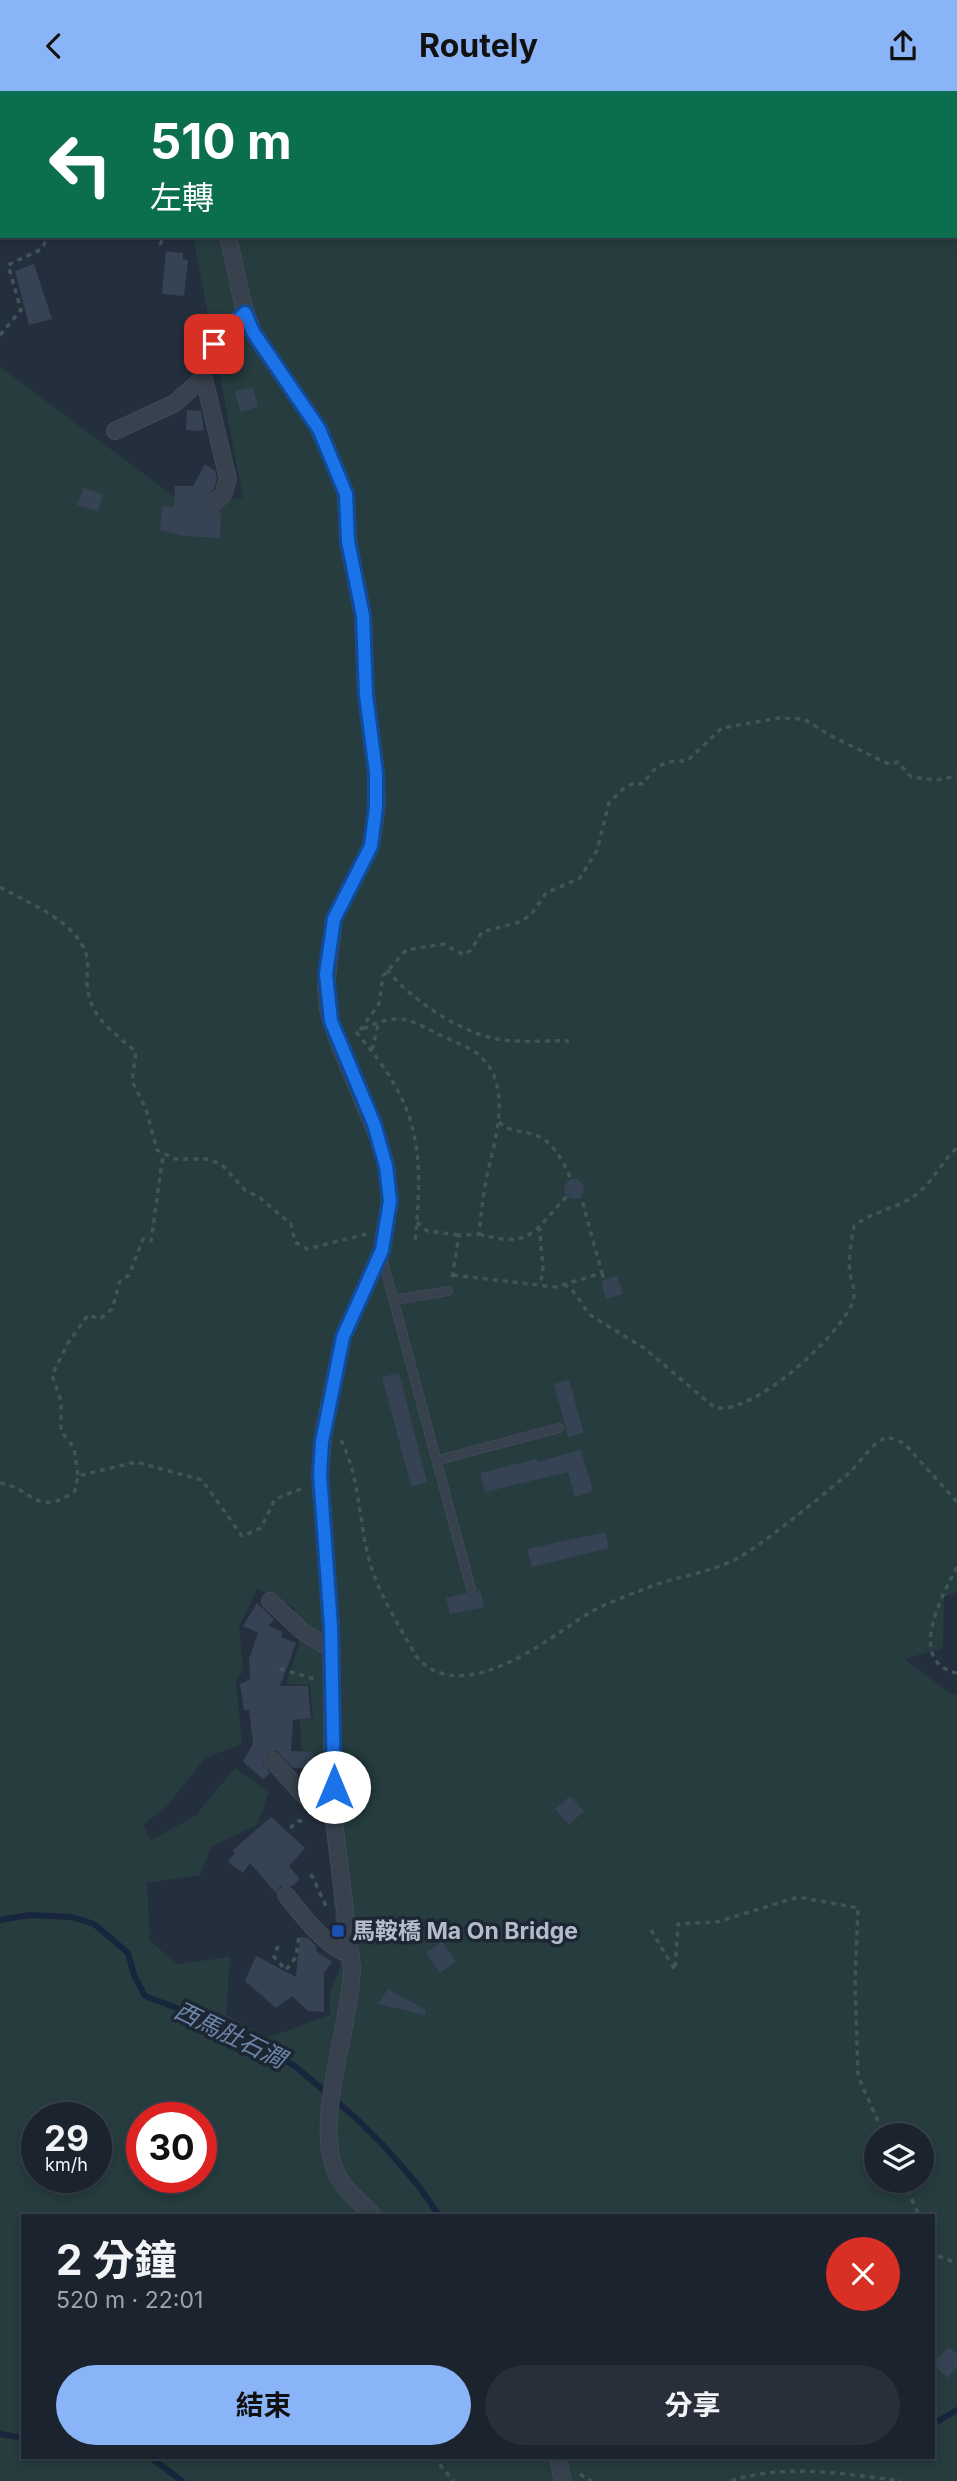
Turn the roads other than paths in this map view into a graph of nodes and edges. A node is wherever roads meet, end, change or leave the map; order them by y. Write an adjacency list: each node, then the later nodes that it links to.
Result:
1 (228, 238): 2 (street)
2 (245, 313): 3 (street); 6 (street)
3 (203, 379): 4 (street); 5 (street)
4 (115, 431)
5 (212, 504)
6 (381, 1254): 8 (lane); 13 (street)
7 (448, 1291): 8 (lane)
8 (394, 1300): 10 (lane)
9 (559, 1428): 10 (lane)
10 (438, 1460): 11 (lane)
11 (471, 1589)
12 (270, 1601): 13 (street)
13 (332, 1650): 15 (street)
14 (273, 1761): 15 (street)
15 (334, 1820): 17 (street)
16 (286, 1895): 17 (street)
17 (351, 1954): 18 (street)
18 (372, 2214)
19 (558, 2459): 20 (street)
20 (563, 2481)

